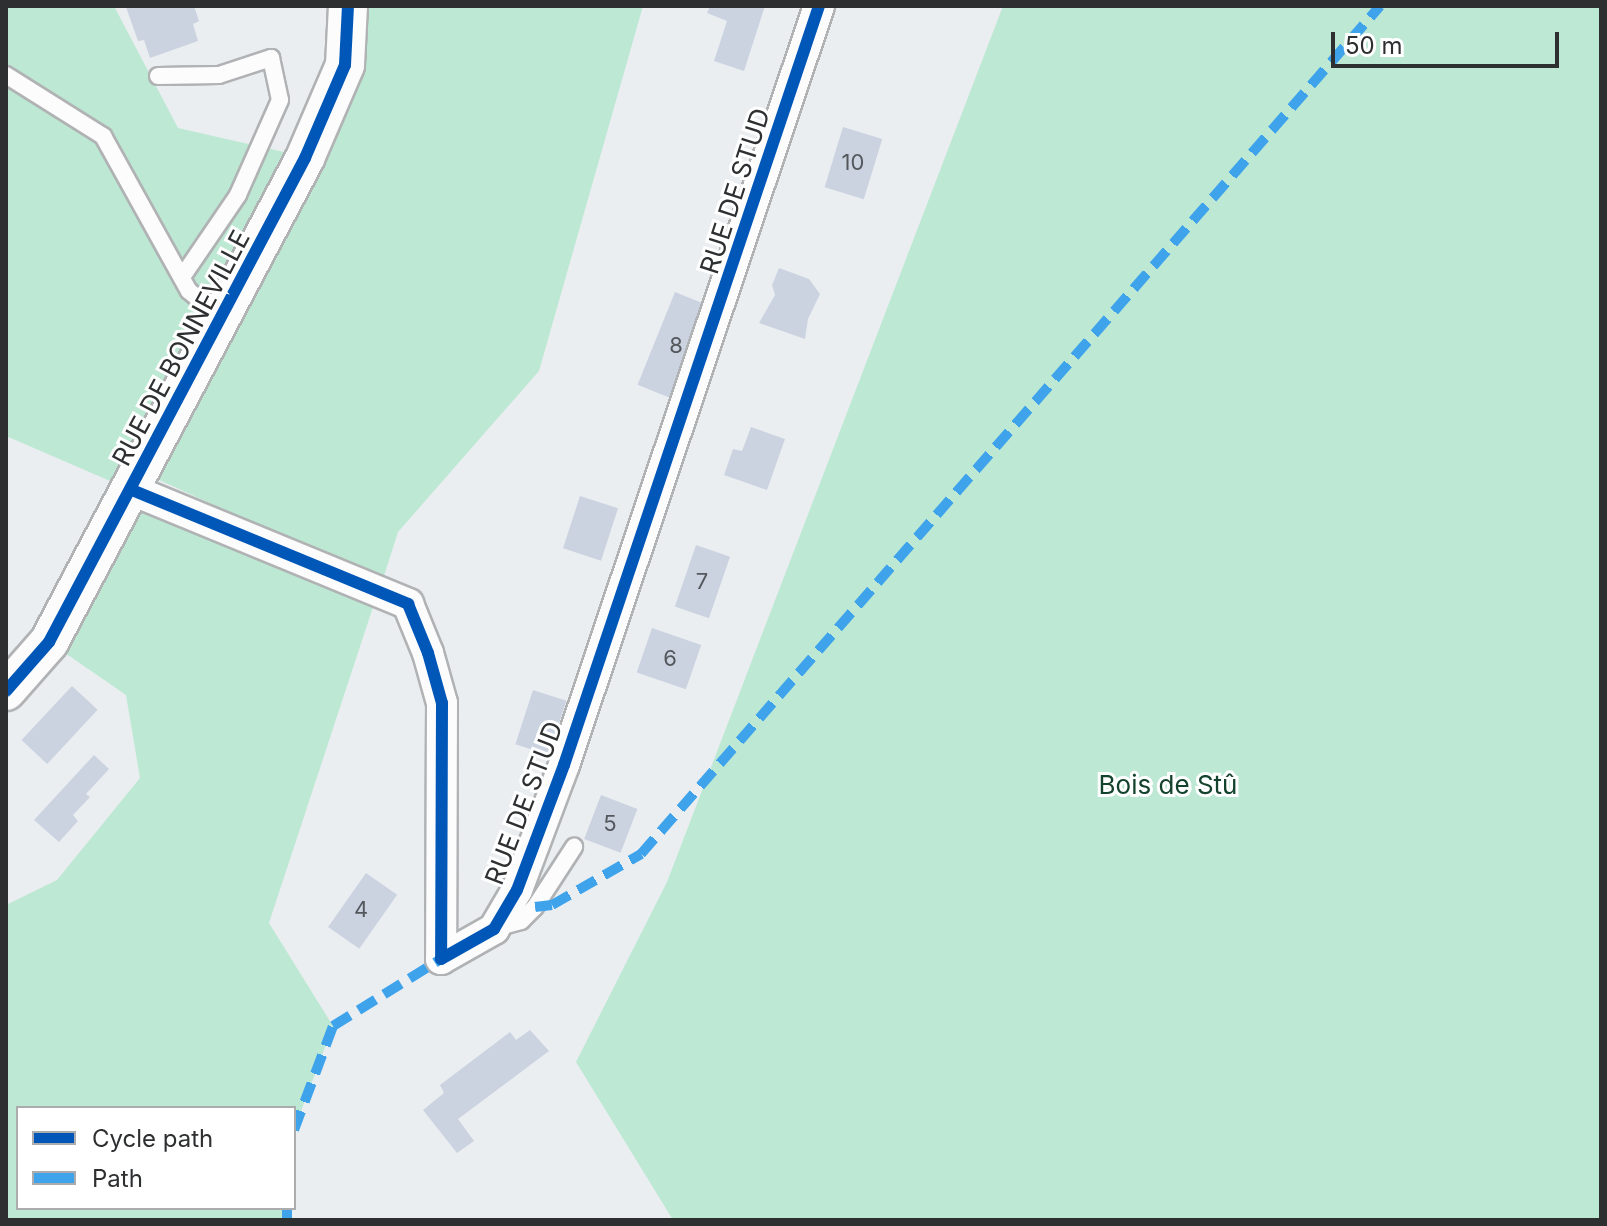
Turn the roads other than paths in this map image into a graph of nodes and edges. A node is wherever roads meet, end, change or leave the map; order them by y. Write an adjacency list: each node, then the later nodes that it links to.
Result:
1 (348, 6): 6 (street, RUE DE BONNEVILLE)
2 (819, 6): 10 (street, RUE DE STUD)
3 (6, 75): 5 (lane)
4 (158, 76): 5 (lane)
5 (182, 277): 6 (lane)
6 (221, 317): 7 (street, RUE DE BONNEVILLE)
7 (132, 490): 8 (street, RUE DE BONNEVILLE); 10 (street, RUE DE STUD)
8 (6, 691)
9 (574, 847): 10 (lane)
10 (494, 929)

